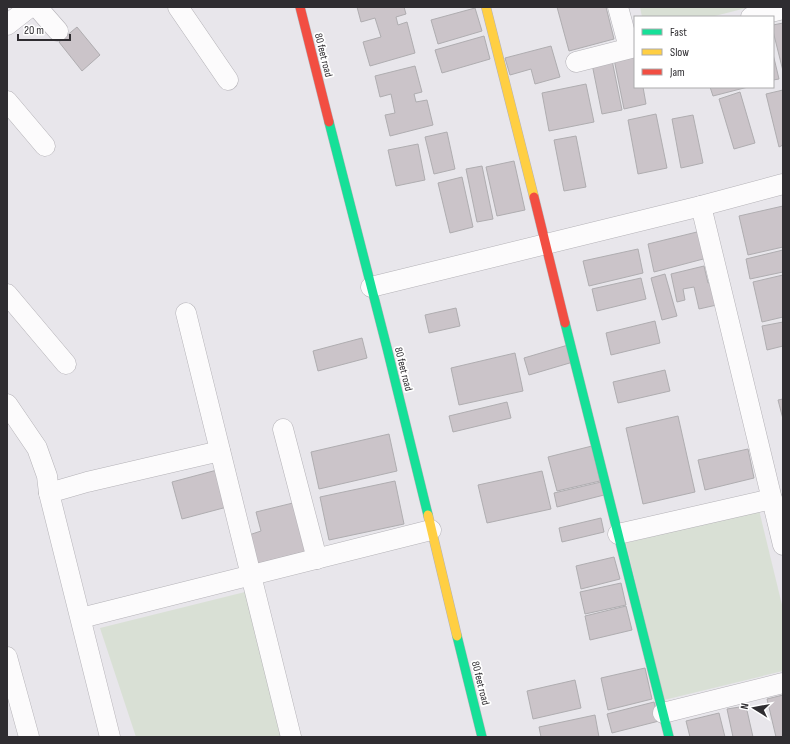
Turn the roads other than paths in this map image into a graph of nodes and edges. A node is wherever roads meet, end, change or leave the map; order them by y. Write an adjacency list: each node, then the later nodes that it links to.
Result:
1 (30, 7): 9 (street)
2 (37, 7): 10 (street)
3 (178, 7): 13 (street)
4 (300, 7): 19 (street, 80 feet road)
5 (486, 7): 18 (street)
6 (618, 7): 11 (street)
7 (783, 9): 8 (street)
8 (755, 16)
9 (7, 25)
10 (58, 31)
11 (632, 47): 12 (street)
12 (576, 62)
13 (228, 80)
14 (7, 101): 15 (street)
15 (45, 146)
16 (783, 184): 17 (street)
17 (701, 206): 18 (street); 27 (street)
18 (546, 244): 19 (street); 29 (street)
19 (371, 287): 28 (street, 80 feet road)
20 (7, 294): 22 (street)
21 (186, 312): 25 (street)
22 (66, 364)
23 (7, 404): 26 (street)
24 (283, 429): 31 (street)
25 (220, 451): 26 (street); 32 (street)
26 (49, 493): 33 (street)
27 (772, 499): 29 (street); 30 (street)
28 (432, 530): 31 (street); 40 (street, 80 feet road)
29 (618, 534): 36 (street)
30 (783, 545)
31 (317, 559): 32 (street)
32 (251, 576): 33 (street); 39 (street)
33 (81, 618): 38 (street)
34 (7, 657): 37 (street)
35 (783, 683): 36 (street)
36 (663, 713): 41 (street)
37 (29, 737)
38 (110, 737)
39 (291, 737)
40 (482, 737)
41 (669, 737)

